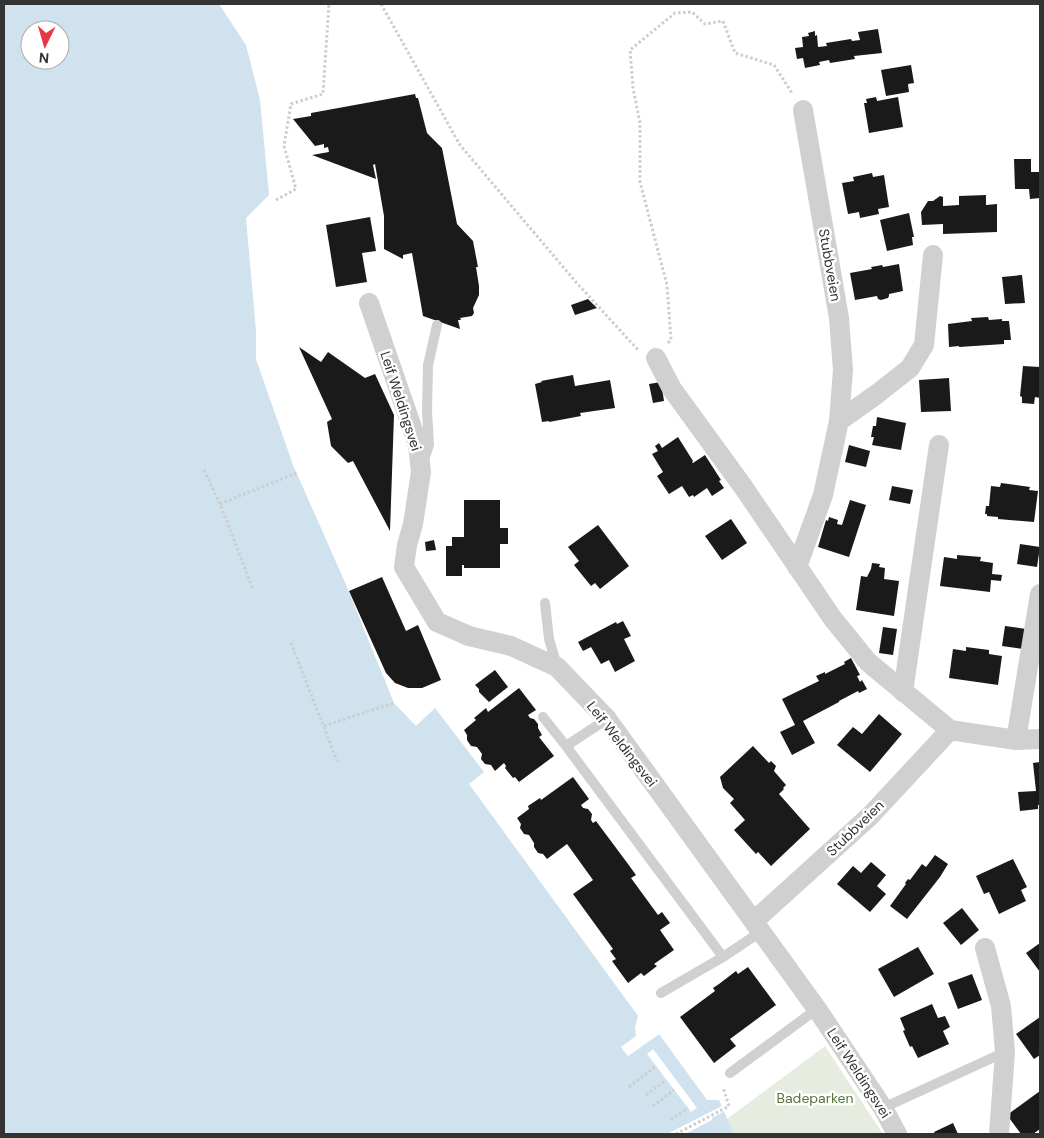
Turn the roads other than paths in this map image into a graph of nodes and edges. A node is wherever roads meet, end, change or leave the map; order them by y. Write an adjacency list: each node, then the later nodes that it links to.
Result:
1 (803, 110): 6 (street, Stubbveien)
2 (933, 255): 6 (street)
3 (369, 303): 8 (street, Leif Weldingsvei)
4 (437, 325): 8 (lane)
5 (656, 358): 9 (street)
6 (838, 421): 9 (street, Stubbveien)
7 (939, 445): 13 (street)
8 (420, 472): 12 (street, Leif Weldingsvei)
9 (797, 566): 13 (street)
10 (1040, 594): 18 (street)
11 (545, 602): 12 (lane)
12 (557, 667): 15 (street, Leif Weldingsvei)
13 (904, 692): 16 (street)
14 (543, 718): 19 (lane)
15 (606, 719): 19 (lane); 20 (street, Leif Weldingsvei)
16 (950, 730): 18 (street); 20 (street, Stubbveien)
17 (1040, 739): 18 (street)
18 (1016, 740)
19 (566, 746): 22 (lane)
20 (758, 926): 22 (lane); 24 (street, Leif Weldingsvei)
21 (985, 948): 25 (street)
22 (723, 957): 23 (lane)
23 (661, 994)
24 (817, 1008): 26 (lane); 27 (street, Leif Weldingsvei)
25 (1005, 1052): 27 (lane); 29 (street)
26 (730, 1073)
27 (883, 1108): 28 (street, Leif Weldingsvei)
28 (897, 1134)
29 (999, 1134)

